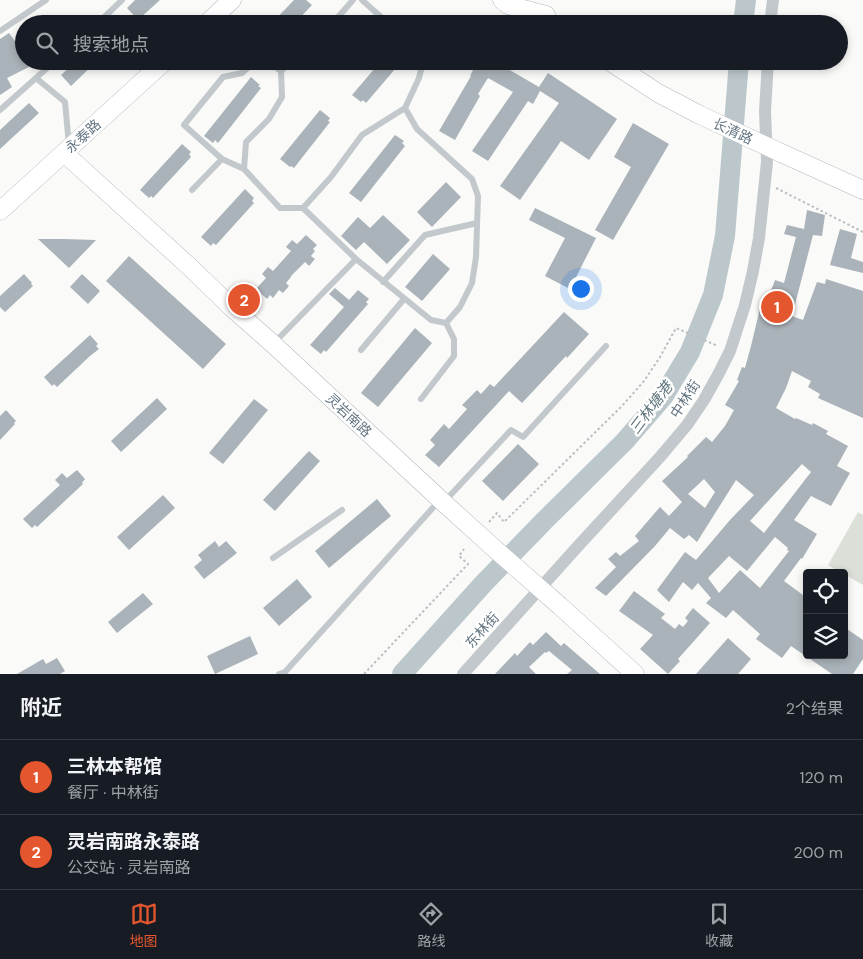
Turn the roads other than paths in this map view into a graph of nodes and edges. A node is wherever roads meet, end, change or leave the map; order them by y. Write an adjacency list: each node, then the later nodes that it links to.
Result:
1 (46, 0): 10 (lane)
2 (122, 0): 11 (lane)
3 (232, 0): 12 (street)
4 (353, 0): 13 (lane)
5 (362, 0): 14 (lane)
6 (502, 0): 9 (street)
7 (529, 0): 9 (street)
8 (773, 0): 15 (street)
9 (547, 13)
10 (23, 15)
11 (106, 15)
12 (221, 15)
13 (340, 15)
14 (379, 15)
15 (771, 15)
16 (15, 20): 17 (lane)
17 (0, 30)
18 (45, 70): 25 (lane)
19 (155, 70): 28 (street, 永泰路)
20 (245, 70): 30 (lane)
21 (421, 70): 26 (lane)
22 (623, 70): 29 (street, 长清路, bridge)
23 (767, 70): 29 (street, 中林街)
24 (281, 71): 31 (lane)
25 (36, 78): 27 (lane); 28 (lane)
26 (405, 108): 34 (lane); 36 (lane)
27 (0, 110)
28 (67, 151): 35 (street, 永泰路); 41 (street, 灵岩南路)
29 (773, 154): 33 (street, 长清路); 48 (street, 中林街)
30 (222, 159): 31 (lane); 32 (lane)
31 (244, 169): 34 (lane)
32 (192, 190)
33 (863, 190)
34 (303, 208): 37 (lane)
35 (0, 211)
36 (477, 223): 38 (lane); 40 (lane)
37 (356, 259): 38 (lane); 41 (lane)
38 (384, 282): 39 (lane)
39 (404, 299): 40 (lane); 43 (lane)
40 (446, 323): 44 (lane)
41 (273, 344): 45 (street, 灵岩南路)
42 (606, 346): 45 (lane)
43 (361, 350)
44 (420, 399)
45 (442, 502): 49 (lane); 51 (street, 灵岩南路, bridge)
46 (342, 510): 47 (lane)
47 (273, 558)
48 (524, 605): 50 (street, 东林街)
49 (279, 674)
50 (463, 674)
51 (635, 674)

